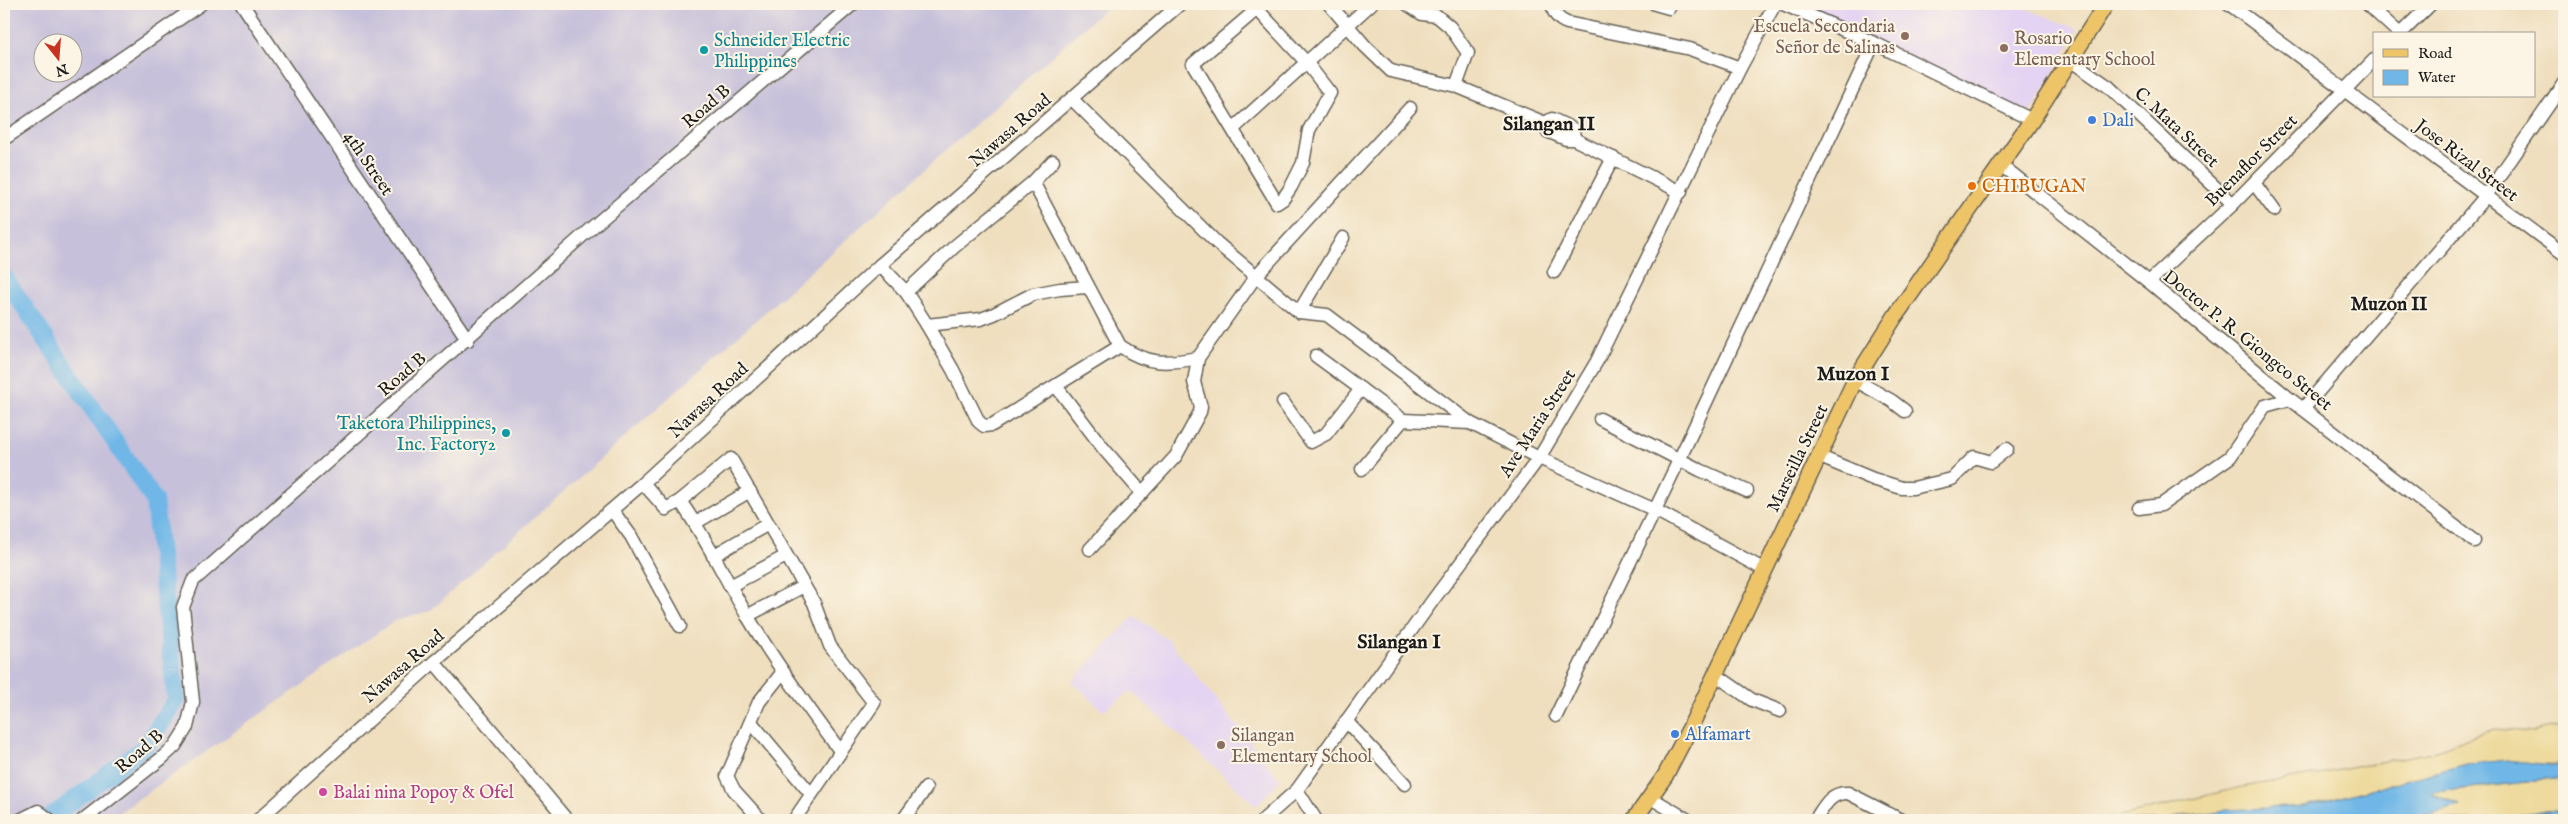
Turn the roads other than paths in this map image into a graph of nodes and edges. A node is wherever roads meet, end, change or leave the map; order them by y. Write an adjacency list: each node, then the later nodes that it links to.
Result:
1 (201, 4): 34 (street)
2 (242, 4): 54 (street, 4th Street)
3 (853, 4): 54 (street, Road B)
4 (1180, 4): 30 (street, Nawasa Road)
5 (1329, 4): 19 (street)
6 (1371, 4): 19 (street)
7 (1407, 4): 18 (street)
8 (1553, 4): 26 (street)
9 (1655, 4): 10 (street)
10 (1671, 4)
11 (1775, 4): 26 (street, Ave Maria Street)
12 (1783, 4): 22 (street)
13 (2106, 4): 23 (main road, Marseilla Street)
14 (2229, 4): 29 (street, Jose Rizal Street)
15 (2367, 4): 20 (street)
16 (2431, 4): 21 (street)
17 (1260, 6): 25 (street); 33 (street)
18 (1437, 10): 28 (street)
19 (1348, 25): 25 (street); 28 (street)
20 (2398, 32)
21 (2402, 32)
22 (1874, 43): 32 (street); 71 (street)
23 (2070, 60): 32 (main road, Marseilla Street); 42 (street, C. Mata Street)
24 (2373, 61): 29 (street, Buenaflor Street)
25 (1306, 62): 33 (street); 33 (street)
26 (1740, 68): 40 (street, Ave Maria Street)
27 (2564, 82): 41 (street)
28 (1456, 86): 35 (street)
29 (2344, 90): 39 (street, Buenaflor Street); 41 (street, Jose Rizal Street)
30 (1072, 99): 46 (street, Nawasa Road); 48 (street)
31 (1410, 108): 48 (street)
32 (2032, 120): 37 (main road, Marseilla Street)
33 (1233, 129)
34 (4, 139)
35 (1613, 158): 40 (street); 47 (street)
36 (1053, 161): 38 (street)
37 (2001, 165): 49 (street, Doctor P. R. Giongco Street); 58 (main road, Marseilla Street)
38 (1033, 182): 50 (street); 51 (street)
39 (2254, 183): 42 (street, Buenaflor Street); 43 (street)
40 (1681, 192): 70 (street, Ave Maria Street)
41 (2485, 197): 45 (street, Jose Rizal Street); 63 (street)
42 (2233, 204): 49 (street, Buenaflor Street)
43 (2274, 210)
44 (1343, 238): 52 (street)
45 (2564, 254)
46 (880, 265): 51 (street); 73 (street, Nawasa Road)
47 (1554, 272)
48 (1256, 276): 52 (street); 57 (street)
49 (2149, 282): 61 (street, Doctor P. R. Giongco Street)
50 (1087, 287): 53 (street); 55 (street)
51 (906, 292): 53 (street)
52 (1299, 312): 67 (street)
53 (927, 325): 59 (street)
54 (468, 340): 107 (street, Road B)
55 (1120, 346): 57 (street); 59 (street)
56 (1316, 356): 60 (street)
57 (1198, 358): 76 (street)
58 (1855, 380): 64 (street); 69 (main road, Marseilla Street)
59 (1056, 386): 76 (street)
60 (1361, 389): 62 (street); 66 (street)
61 (2290, 399): 63 (street, Doctor P. R. Giongco Street); 78 (street)
62 (1283, 402)
63 (2303, 409): 83 (street, Doctor P. R. Giongco Street)
64 (1905, 411)
65 (1600, 419): 71 (street)
66 (1403, 420): 67 (street); 72 (street)
67 (1470, 423): 70 (street)
68 (2007, 449): 69 (street)
69 (1818, 456): 87 (main road, Marseilla Street)
70 (1539, 458): 80 (street); 97 (street, Ave Maria Street)
71 (1680, 458): 75 (street); 80 (street)
72 (1362, 469)
73 (643, 483): 77 (street); 79 (street, Nawasa Road)
74 (750, 491): 77 (street); 81 (street); 82 (street)
75 (1747, 491)
76 (1142, 493): 84 (street)
77 (680, 501): 81 (street)
78 (2139, 508)
79 (612, 510): 91 (street); 92 (street, Nawasa Road)
80 (1655, 510): 87 (street); 96 (street)
81 (695, 522): 85 (street)
82 (768, 524): 85 (street); 86 (street)
83 (2474, 541)
84 (1090, 549)
85 (713, 556): 88 (street)
86 (786, 556): 88 (street); 89 (street)
87 (1765, 570): 94 (main road, Marseilla Street)
88 (730, 586): 90 (street)
89 (804, 586): 90 (street); 99 (street)
90 (747, 616): 93 (street)
91 (680, 626)
92 (434, 662): 108 (street, Nawasa Road); 109 (street)
93 (782, 674): 98 (street); 99 (street)
94 (1716, 675): 95 (street); 104 (main road, Marseilla Street)
95 (1780, 711)
96 (1556, 716)
97 (1346, 721): 100 (street); 102 (street, Ave Maria Street)
98 (752, 722): 103 (street); 110 (street)
99 (842, 752): 103 (street)
100 (1405, 784)
101 (926, 788): 112 (street)
102 (1297, 790): 113 (street, Ave Maria Street); 114 (street)
103 (811, 794): 111 (street)
104 (1651, 798): 115 (main road, Marseilla Street); 116 (street)
105 (47, 817): 106 (street)
106 (20, 820)
107 (83, 820)
108 (259, 820)
109 (567, 820)
110 (761, 820)
111 (794, 820)
112 (903, 820)
113 (1263, 820)
114 (1316, 820)
115 (1634, 820)
116 (1688, 820)
117 (1815, 820): 118 (street)
118 (1901, 820)

